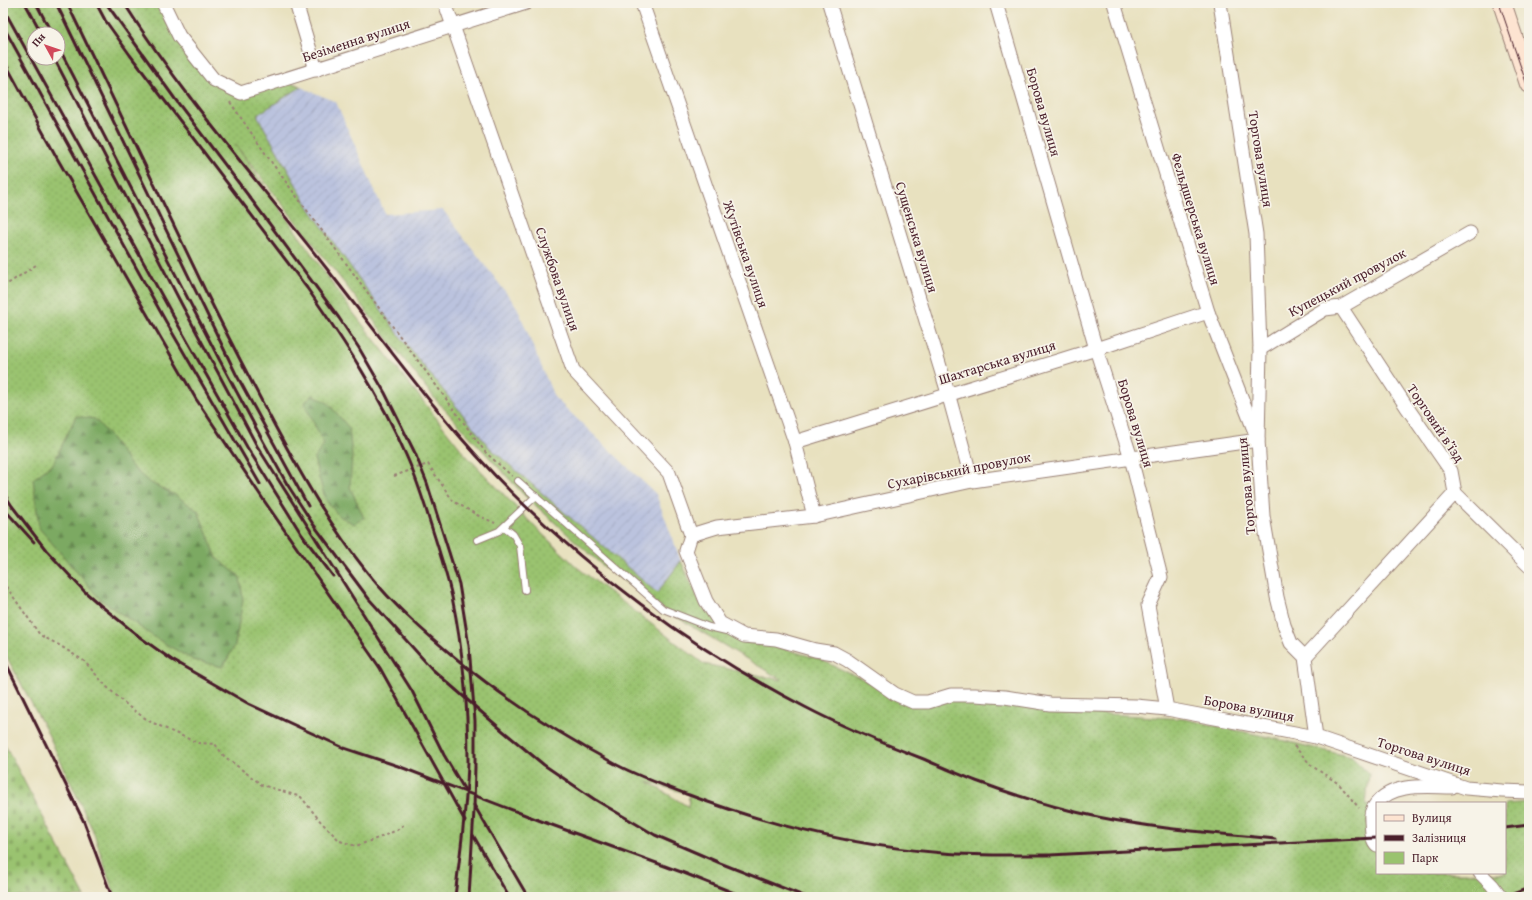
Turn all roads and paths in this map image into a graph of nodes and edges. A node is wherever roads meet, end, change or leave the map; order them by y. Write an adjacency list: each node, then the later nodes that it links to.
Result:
1 (163, 3): 12 (street, Безіменна вулиця)
2 (296, 3): 12 (street)
3 (445, 3): 11 (street, Службова вулиця)
4 (526, 3): 11 (street, Безіменна вулиця)
5 (642, 3): 24 (street, Жутівська вулиця)
6 (829, 3): 22 (street, Сущенська вулиця)
7 (996, 3): 20 (street, Борова вулиця)
8 (1114, 3): 19 (street, Фельдшерська вулиця)
9 (1220, 3): 21 (street, Торгова вулиця)
10 (1502, 3): 13 (street)
11 (452, 26): 12 (street, Безіменна вулиця); 33 (street, Службова вулиця)
12 (316, 70)
13 (1529, 84)
14 (228, 99): 27 (path)
15 (1470, 233): 18 (street, Купецький провулок)
16 (36, 266): 17 (path)
17 (3, 284)
18 (1341, 307): 21 (street, Купецький провулок); 29 (street, Торговий в’їзд)
19 (1208, 312): 20 (street, Шахтарська вулиця); 23 (street, Фельдшерська вулиця)
20 (1096, 349): 22 (street, Шахтарська вулиця); 25 (street, Борова вулиця)
21 (1260, 349): 23 (street, Торгова вулиця)
22 (948, 393): 24 (street, Шахтарська вулиця); 28 (street, Сущенська вулиця)
23 (1258, 440): 25 (street, Сухарівський провулок); 39 (street, Торгова вулиця)
24 (795, 442): 31 (street, Жутівська вулиця)
25 (1131, 458): 28 (street, Сухарівський провулок); 40 (street, Борова вулиця)
26 (394, 476): 32 (path)
27 (518, 481): 30 (lane)
28 (972, 481): 31 (street, Сухарівський провулок)
29 (1455, 493): 35 (street); 39 (street)
30 (536, 496): 32 (lane); 38 (lane)
31 (814, 516): 33 (street, Сухарівський провулок)
32 (504, 527): 34 (lane); 37 (lane)
33 (691, 535): 38 (street)
34 (476, 540)
35 (1529, 566)
36 (3, 582): 48 (path)
37 (525, 590)
38 (744, 636): 40 (street)
39 (1305, 657): 42 (street)
40 (1168, 709): 41 (street, Борова вулиця)
41 (1281, 730): 42 (street, Борова вулиця); 47 (path)
42 (1316, 737): 43 (street, Торгова вулиця)
43 (1466, 788): 44 (street, Торгова вулиця); 45 (street)
44 (1529, 792)
45 (1377, 802)
46 (1376, 804): 47 (street)
47 (1370, 819): 49 (street)
48 (406, 822)
49 (1376, 843)
50 (1481, 874): 51 (street)
51 (1501, 897)

